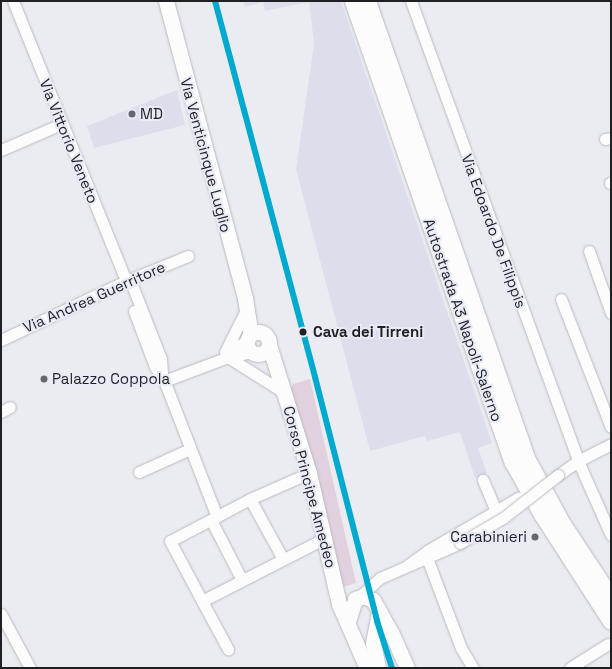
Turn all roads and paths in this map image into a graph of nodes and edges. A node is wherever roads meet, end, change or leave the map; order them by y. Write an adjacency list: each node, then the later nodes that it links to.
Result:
1 (13, 1): 6 (street, Via Vittorio Veneto)
2 (166, 1): 12 (main road, Via Venticinque Luglio)
3 (354, 1): 44 (highway, Autostrada A3 Napoli-Salerno)
4 (367, 1): 39 (highway, Autostrada A3 Napoli-Salerno)
5 (411, 1): 22 (street, Via Edoardo De Filippis)
6 (61, 124): 7 (street); 10 (street, Via Vittorio Veneto)
7 (1, 150)
8 (589, 251): 13 (street)
9 (188, 256): 10 (street, Via Andrea Guerritore)
10 (126, 281): 14 (street, Via Andrea Guerritore); 17 (street, Via Vittorio Veneto)
11 (561, 300): 19 (street)
12 (247, 308): 15 (main road, Via Venticinque Luglio); 16 (street)
13 (611, 313)
14 (1, 340)
15 (257, 343): 16 (street); 18 (main road, Via Venticinque Luglio)
16 (227, 355): 17 (street); 18 (street)
17 (163, 378): 21 (street, Via Vittorio Veneto)
18 (283, 388): 24 (main road, Corso Principe Amedeo)
19 (611, 427)
20 (611, 444): 22 (street)
21 (190, 448): 23 (street); 29 (street, Via Vittorio Veneto)
22 (578, 461): 30 (street, Via Edoardo De Filippis); 32 (street, bridge)
23 (139, 472)
24 (309, 473): 27 (street); 31 (main road, Corso Principe Amedeo)
25 (483, 480): 28 (street)
26 (518, 498): 28 (street)
27 (250, 499): 29 (street); 33 (street)
28 (496, 511): 34 (street)
29 (214, 518): 36 (street, Via Vittorio Veneto); 40 (street)
30 (611, 535)
31 (325, 538): 33 (street); 37 (main road, Corso Principe Amedeo)
32 (427, 558): 34 (street); 51 (street)
33 (283, 559): 36 (street)
34 (408, 565): 35 (street)
35 (380, 578): 38 (street); 41 (street)
36 (242, 580): 40 (street)
37 (338, 591): 38 (main road); 43 (main road, Corso Principe Amedeo)
38 (357, 598): 41 (main road); 43 (main road)
39 (611, 598)
40 (202, 601): 46 (street)
41 (380, 607): 49 (main road); 50 (main road)
42 (1, 614): 47 (street)
43 (348, 621): 48 (main road, Corso Principe Amedeo)
44 (611, 621)
45 (608, 644): 52 (street)
46 (228, 649)
47 (30, 668)
48 (367, 668)
49 (378, 668)
50 (407, 668)
51 (473, 668)
52 (570, 668)

